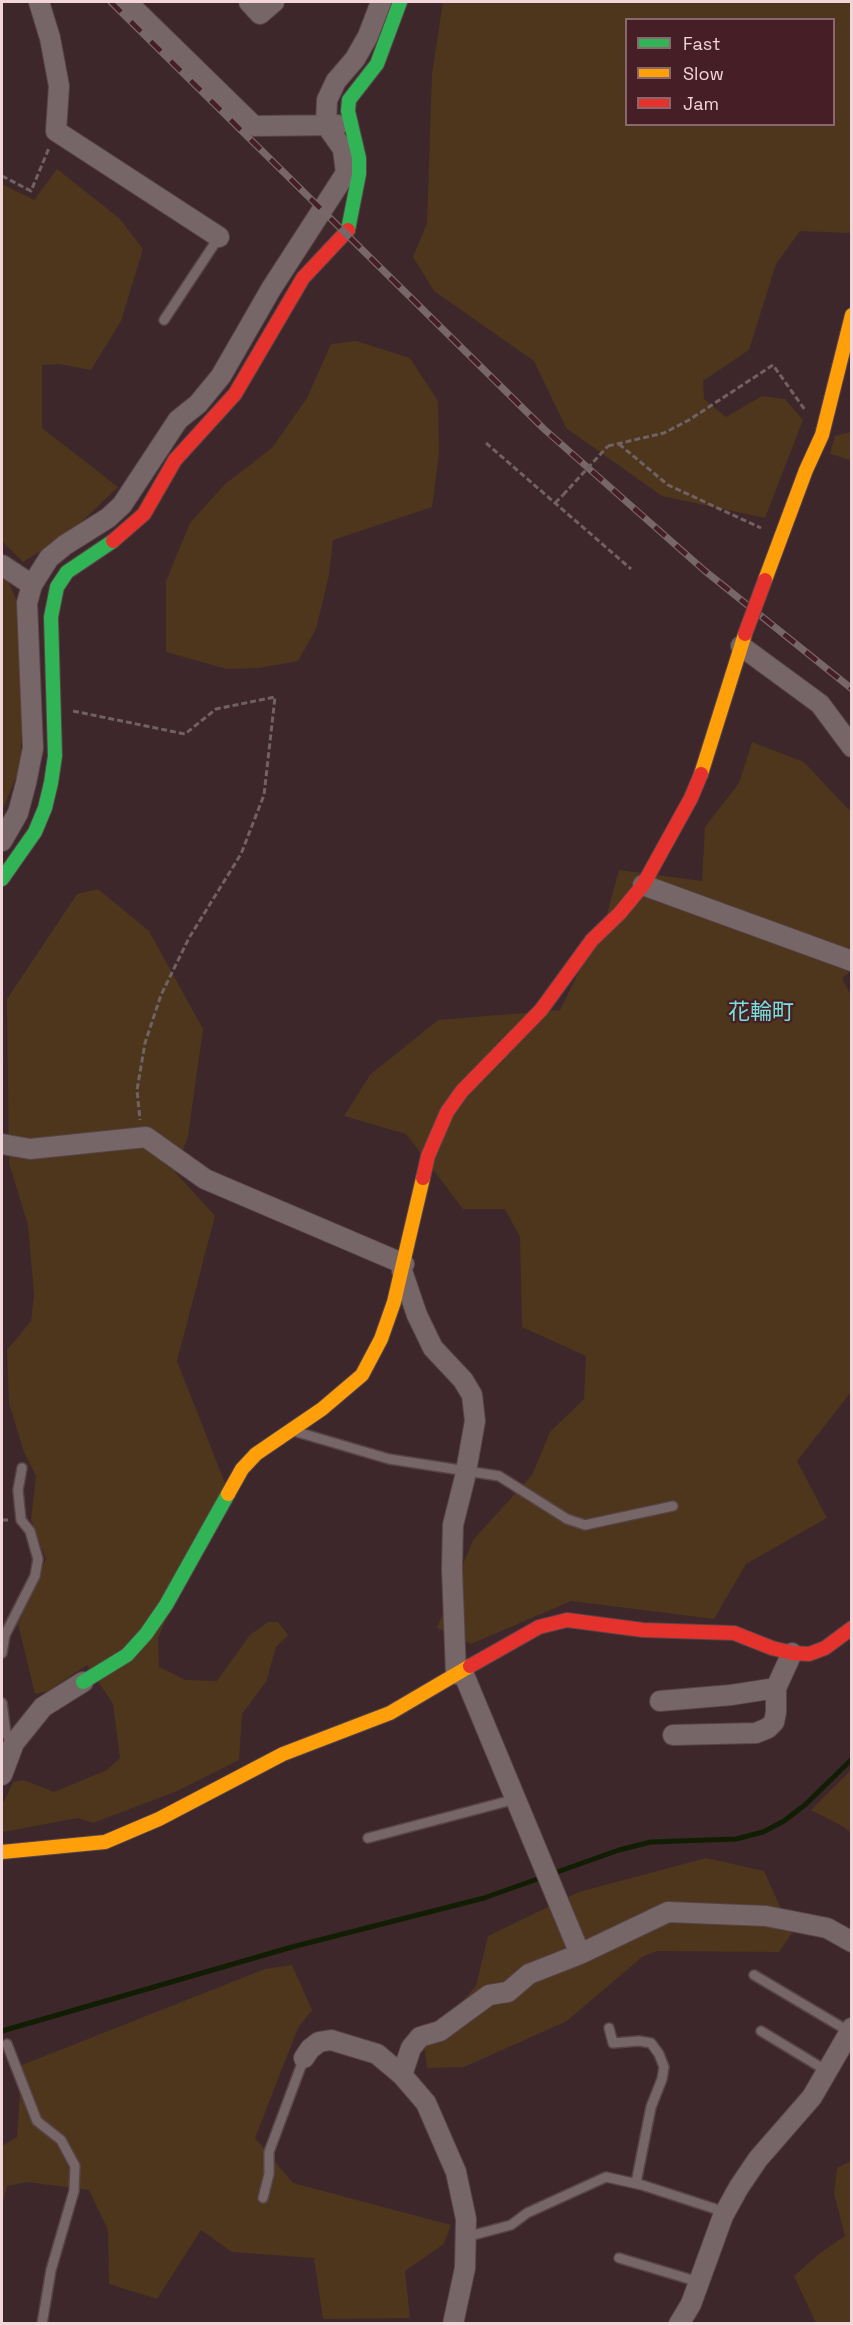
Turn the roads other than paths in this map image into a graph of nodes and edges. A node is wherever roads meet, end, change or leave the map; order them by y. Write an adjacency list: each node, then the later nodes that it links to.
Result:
1 (39, 2): 9 (street)
2 (249, 2): 3 (street)
3 (274, 2)
4 (381, 2): 7 (street)
5 (400, 2): 8 (street)
6 (139, 6): 7 (street)
7 (326, 125): 8 (street); 13 (street)
8 (350, 126): 17 (street)
9 (219, 237): 11 (lane)
10 (852, 315): 14 (street, bridge)
11 (164, 320)
12 (2, 565): 13 (street)
13 (32, 585): 16 (street)
14 (743, 640): 15 (street); 18 (street)
15 (852, 747)
16 (2, 841)
17 (2, 879)
18 (643, 885): 19 (street); 21 (street)
19 (852, 961)
20 (2, 1144): 21 (street)
21 (403, 1267): 22 (street); 24 (street)
22 (292, 1430): 24 (lane); 30 (street)
23 (22, 1468): 27 (lane)
24 (467, 1470): 25 (lane); 29 (street)
25 (673, 1506)
26 (852, 1628): 28 (street)
27 (2, 1653)
28 (792, 1653): 29 (street); 31 (street)
29 (459, 1672): 37 (street); 39 (street)
30 (82, 1682): 35 (street)
31 (776, 1688): 32 (street); 34 (street)
32 (660, 1701)
33 (2, 1704): 35 (lane)
34 (673, 1735)
35 (14, 1743): 36 (street)
36 (2, 1775)
37 (516, 1799): 38 (lane); 41 (street)
38 (368, 1838)
39 (2, 1852)
40 (852, 1942): 41 (street)
41 (580, 1953): 49 (street)
42 (754, 1975): 44 (lane)
43 (609, 2028): 50 (lane)
44 (851, 2030): 48 (street)
45 (761, 2031): 48 (lane)
46 (7, 2044): 56 (lane)
47 (304, 2058): 49 (street); 51 (lane)
48 (827, 2072): 52 (street)
49 (402, 2075): 53 (street)
50 (636, 2184): 52 (lane); 53 (lane)
51 (262, 2198)
52 (725, 2212): 55 (street)
53 (466, 2237): 57 (street)
54 (619, 2258): 55 (lane)
55 (699, 2282): 58 (street)
56 (42, 2324)
57 (453, 2324)
58 (679, 2324)

